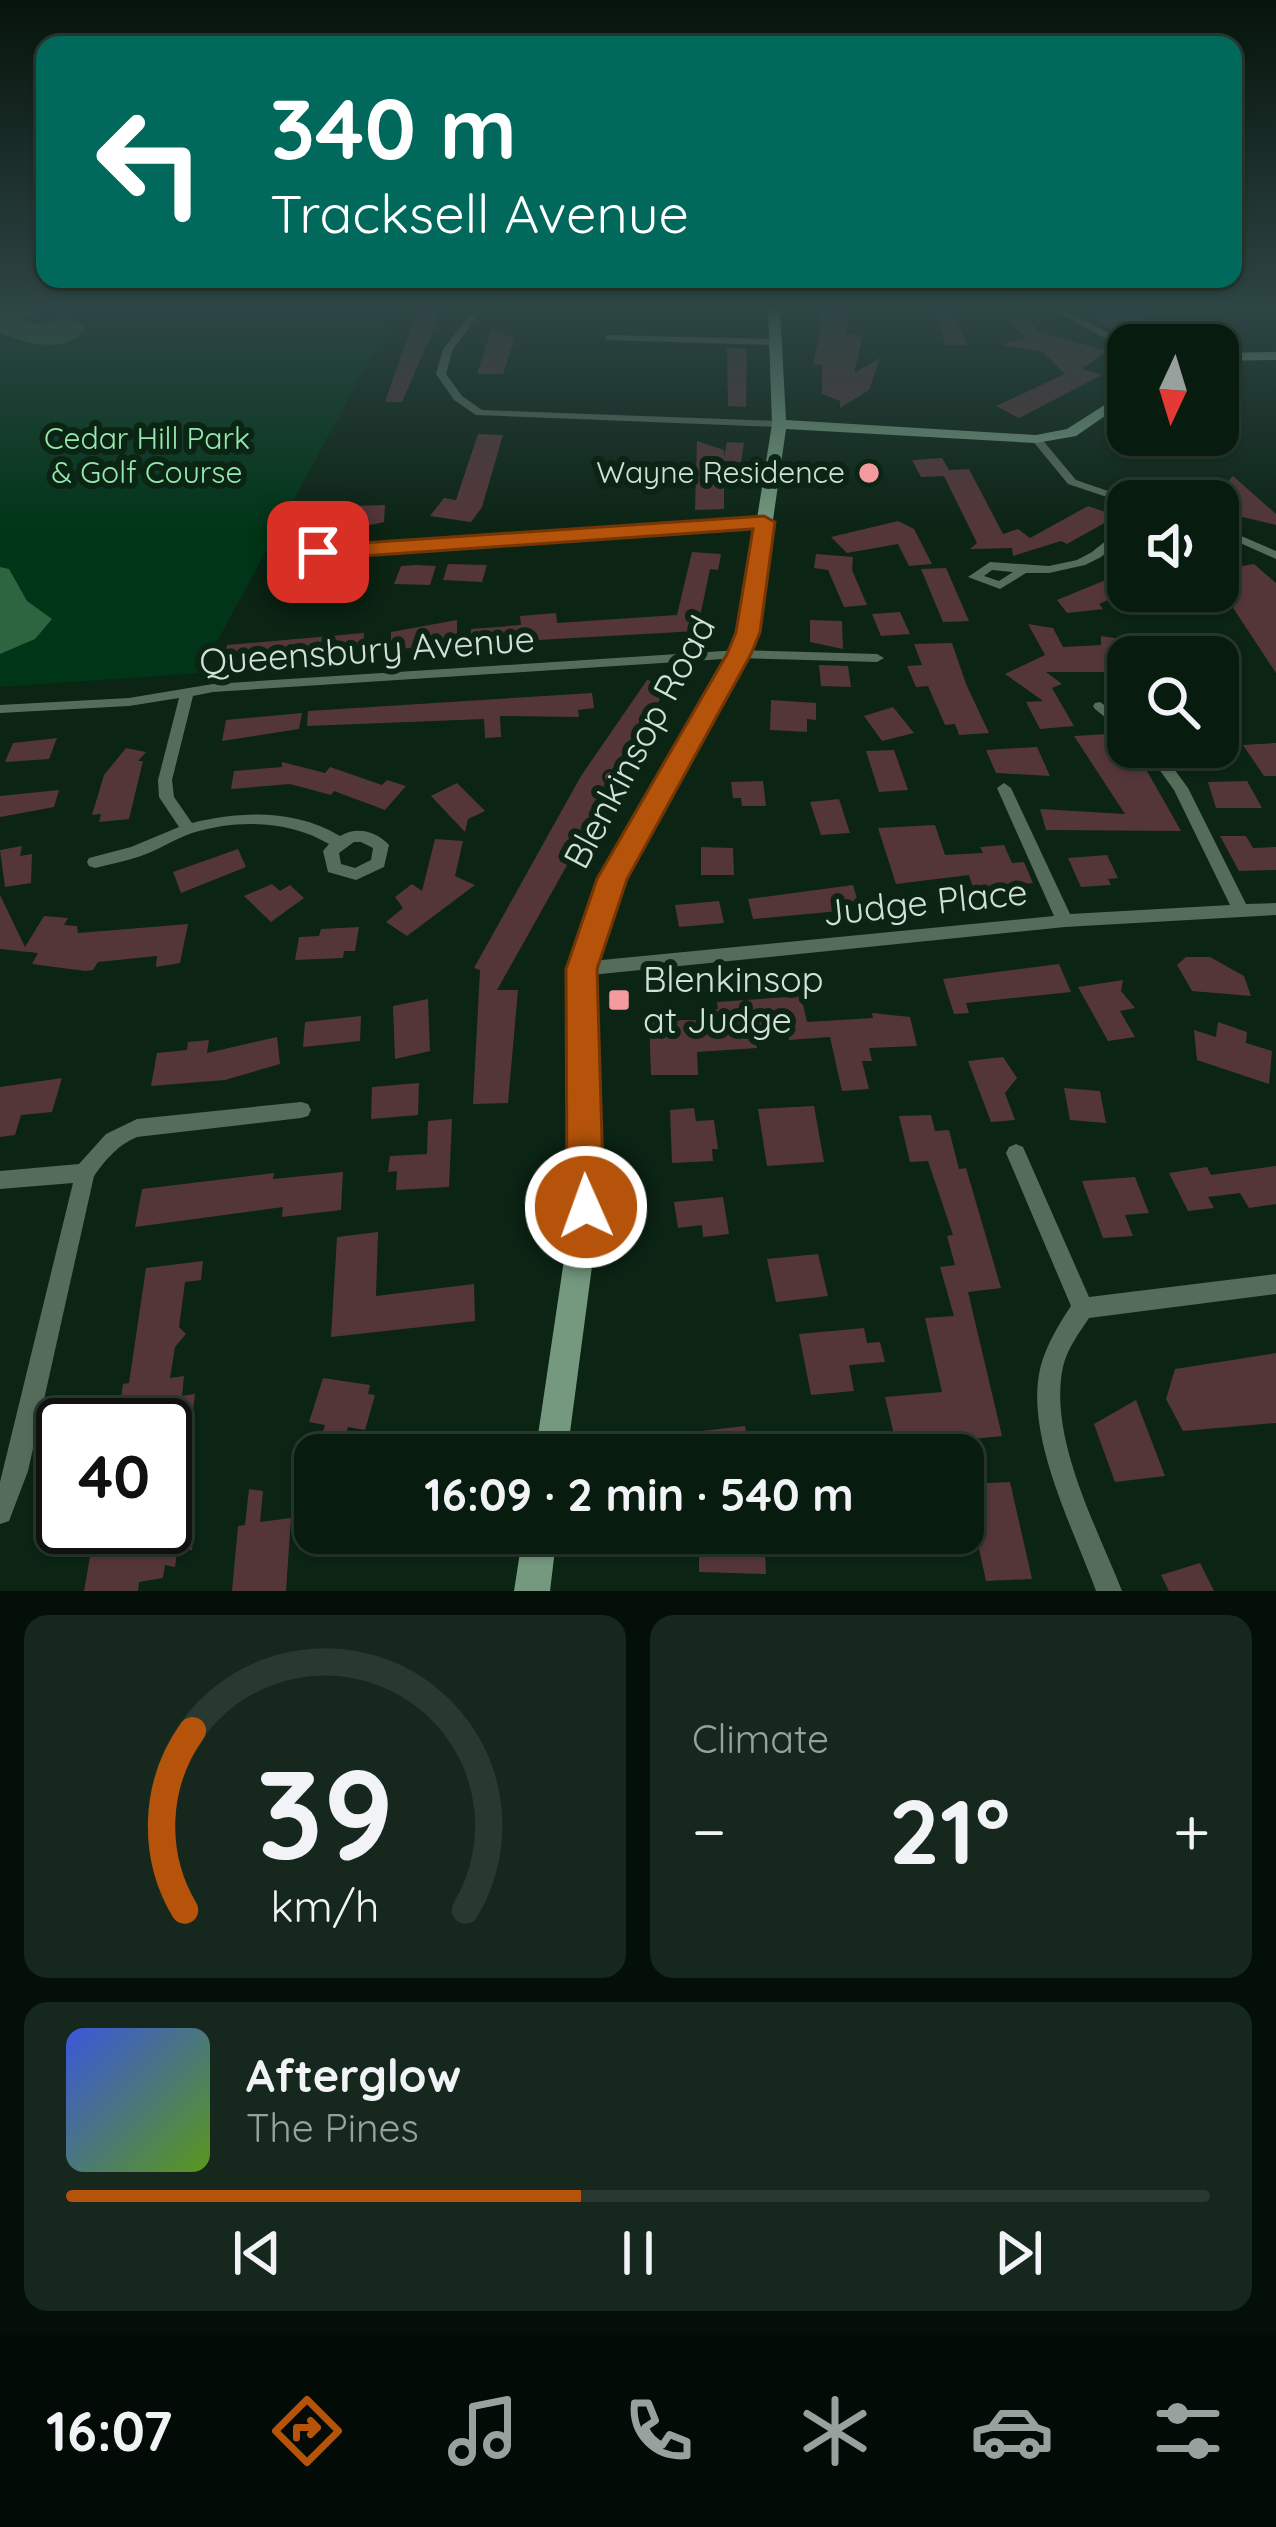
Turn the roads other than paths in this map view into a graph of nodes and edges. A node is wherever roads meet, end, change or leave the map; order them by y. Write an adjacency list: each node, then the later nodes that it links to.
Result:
1 (448, 383): 4 (street)
2 (777, 383): 4 (street, Blenkinsop Road)
3 (1107, 408): 5 (street)
4 (778, 424): 5 (street); 7 (street, Blenkinsop Road)
5 (1036, 439): 6 (street)
6 (1107, 493)
7 (764, 522): 10 (street); 13 (street, Blenkinsop Road)
8 (1239, 538): 11 (street)
9 (1107, 550): 12 (street)
10 (282, 554)
11 (1276, 555)
12 (1020, 573)
13 (739, 654): 14 (street, Queensbury Avenue); 15 (street, Queensbury Avenue); 27 (street, Blenkinsop Road)
14 (877, 658)
15 (188, 693): 17 (street, Queensbury Avenue); 21 (street)
16 (1100, 706): 18 (street)
17 (0, 709)
18 (1107, 712)
19 (1166, 768): 25 (street)
20 (1004, 788): 26 (street)
21 (188, 829): 22 (street); 23 (street)
22 (339, 843)
23 (95, 862)
24 (1276, 909): 25 (street, Judge Place)
25 (1241, 912): 26 (street, Judge Place)
26 (1066, 921): 27 (street, Judge Place)
27 (581, 969): 34 (street, Blenkinsop Road)
28 (302, 1110): 30 (street)
29 (1016, 1153): 33 (street)
30 (86, 1173): 31 (street); 35 (street)
31 (0, 1180)
32 (1276, 1284): 33 (street)
33 (1083, 1308): 38 (street)
34 (554, 1434)
35 (0, 1512)
36 (537, 1554): 37 (street)
37 (532, 1591)
38 (1109, 1591)

